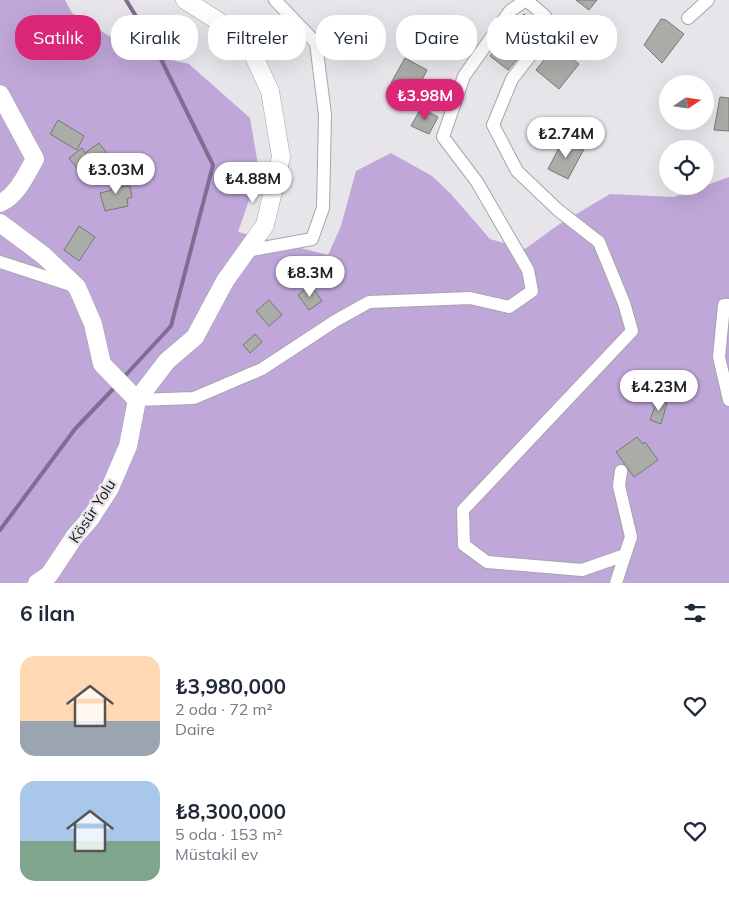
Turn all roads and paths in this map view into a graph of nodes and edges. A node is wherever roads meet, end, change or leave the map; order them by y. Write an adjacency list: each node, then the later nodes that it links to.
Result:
1 (185, 0): 9 (street)
2 (275, 0): 9 (street)
3 (708, 0): 5 (street)
4 (514, 4): 13 (street); 16 (street)
5 (688, 18)
6 (0, 94): 7 (street)
7 (0, 203)
8 (0, 223): 11 (street)
9 (246, 251): 13 (street)
10 (0, 262): 11 (street)
11 (76, 287): 13 (street)
12 (729, 304): 14 (street)
13 (137, 400): 17 (street, Kösür Yolu)
14 (729, 400)
15 (620, 471): 16 (street)
16 (625, 555): 18 (street)
17 (38, 583)
18 (616, 583)

